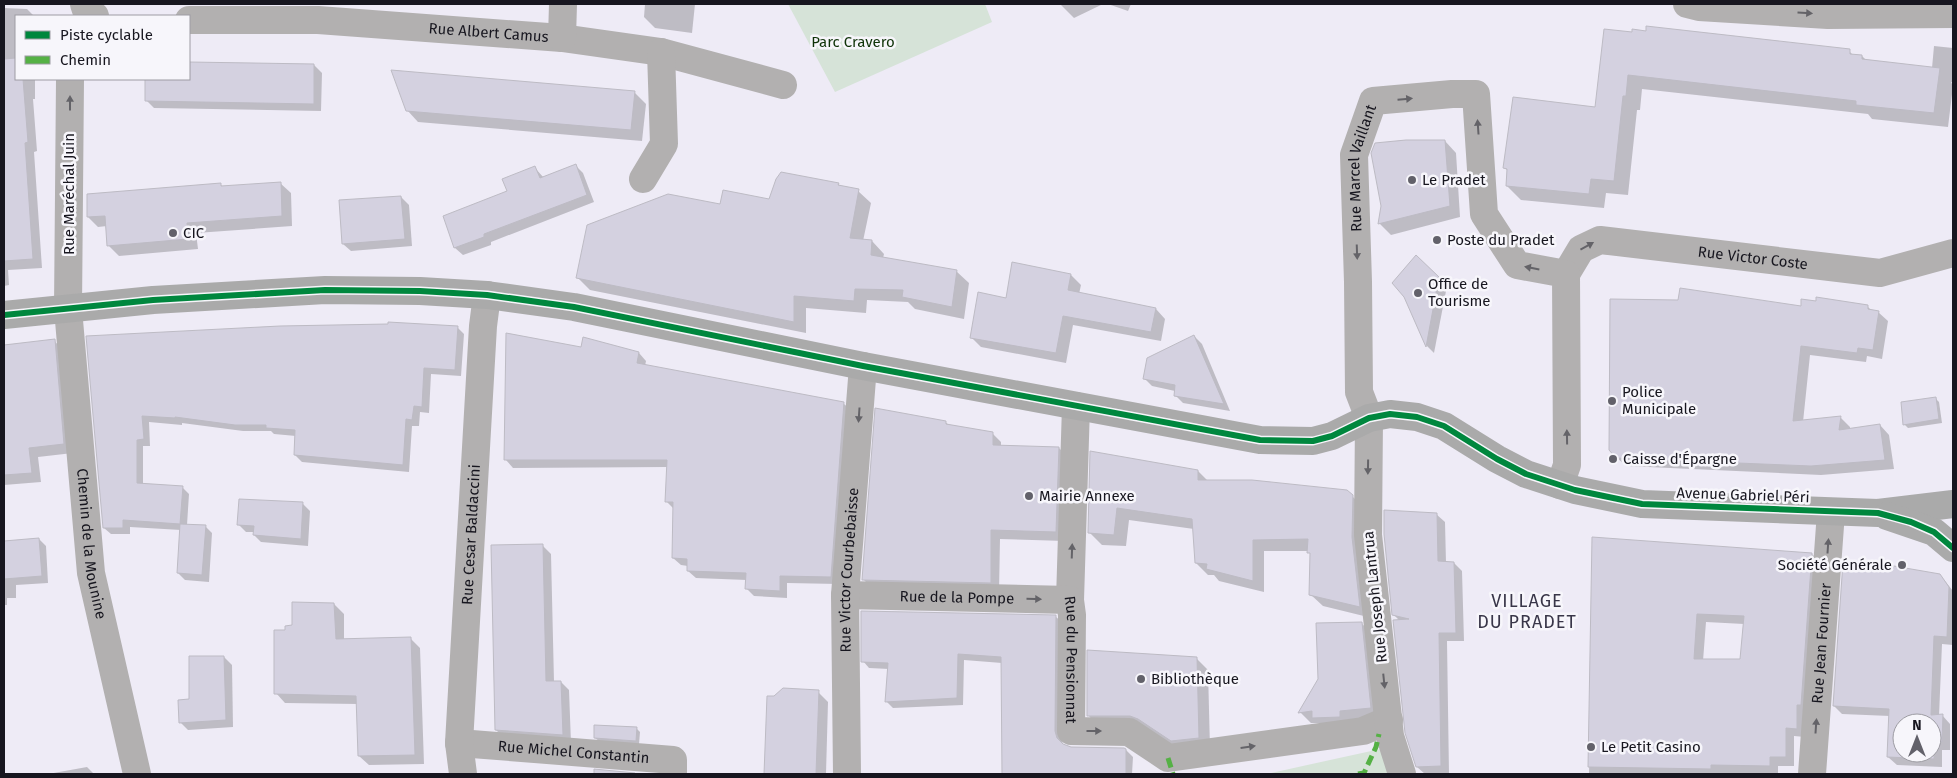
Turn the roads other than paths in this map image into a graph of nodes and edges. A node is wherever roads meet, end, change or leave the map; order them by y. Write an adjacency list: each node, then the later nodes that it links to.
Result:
1 (563, 4): 6 (street)
2 (1687, 4): 4 (street, one-way to 4)
3 (318, 12): 5 (street, Rue Albert Camus); 6 (street, Rue Albert Camus)
4 (1951, 12)
5 (190, 20)
6 (562, 38): 7 (street, Rue Albert Camus)
7 (661, 52): 9 (street, Rue Albert Camus); 10 (street)
8 (70, 80): 14 (street, Rue Maréchal Juin, one-way to 8)
9 (783, 85)
10 (643, 179)
11 (1953, 253): 12 (street, Rue Victor Coste, one-way to 11)
12 (1566, 274): 18 (street, Rue Marcel Vaillant, one-way to 18); 19 (street, one-way to 12)
13 (487, 295): 14 (main road, Avenue Gabriel Péri); 16 (main road, Avenue Gabriel Péri); 29 (street, Rue Cesar Baldaccini)
14 (68, 309): 15 (main road, Avenue Gabriel Péri); 30 (street, Chemin de la Mounine)
15 (4, 315)
16 (863, 366): 17 (main road, Avenue Gabriel Péri); 26 (street, Rue Victor Courbebaisse, one-way to 26)
17 (1076, 406): 18 (main road, Avenue Gabriel Péri); 27 (street, Rue du Pensionnat, one-way to 17)
18 (1369, 418): 19 (main road, Avenue Gabriel Péri); 28 (street, Rue Joseph Lantrua, one-way to 28)
19 (1560, 485): 21 (main road, Avenue Gabriel Péri)
20 (1953, 504): 22 (main road, Avenue Gabriel Péri)
21 (1831, 512): 22 (main road, Avenue Gabriel Péri); 35 (street, Rue Jean Fournier, one-way to 21)
22 (1878, 513): 25 (main road, Avenue Gabriel Péri)
23 (1953, 520): 24 (main road)
24 (1953, 543)
25 (1953, 548)
26 (846, 594): 27 (street, Rue de la Pompe, one-way to 27); 33 (street, Rue Victor Courbebaisse)
27 (1070, 600): 28 (street, Rue du Pensionnat, one-way to 28)
28 (1389, 728): 34 (street, Rue Joseph Lantrua)
29 (459, 743): 31 (street, Rue Cesar Baldaccini); 32 (street, Rue Michel Constantin)
30 (137, 774)
31 (463, 774)
32 (673, 774)
33 (847, 774)
34 (1402, 774)
35 (1812, 774)

